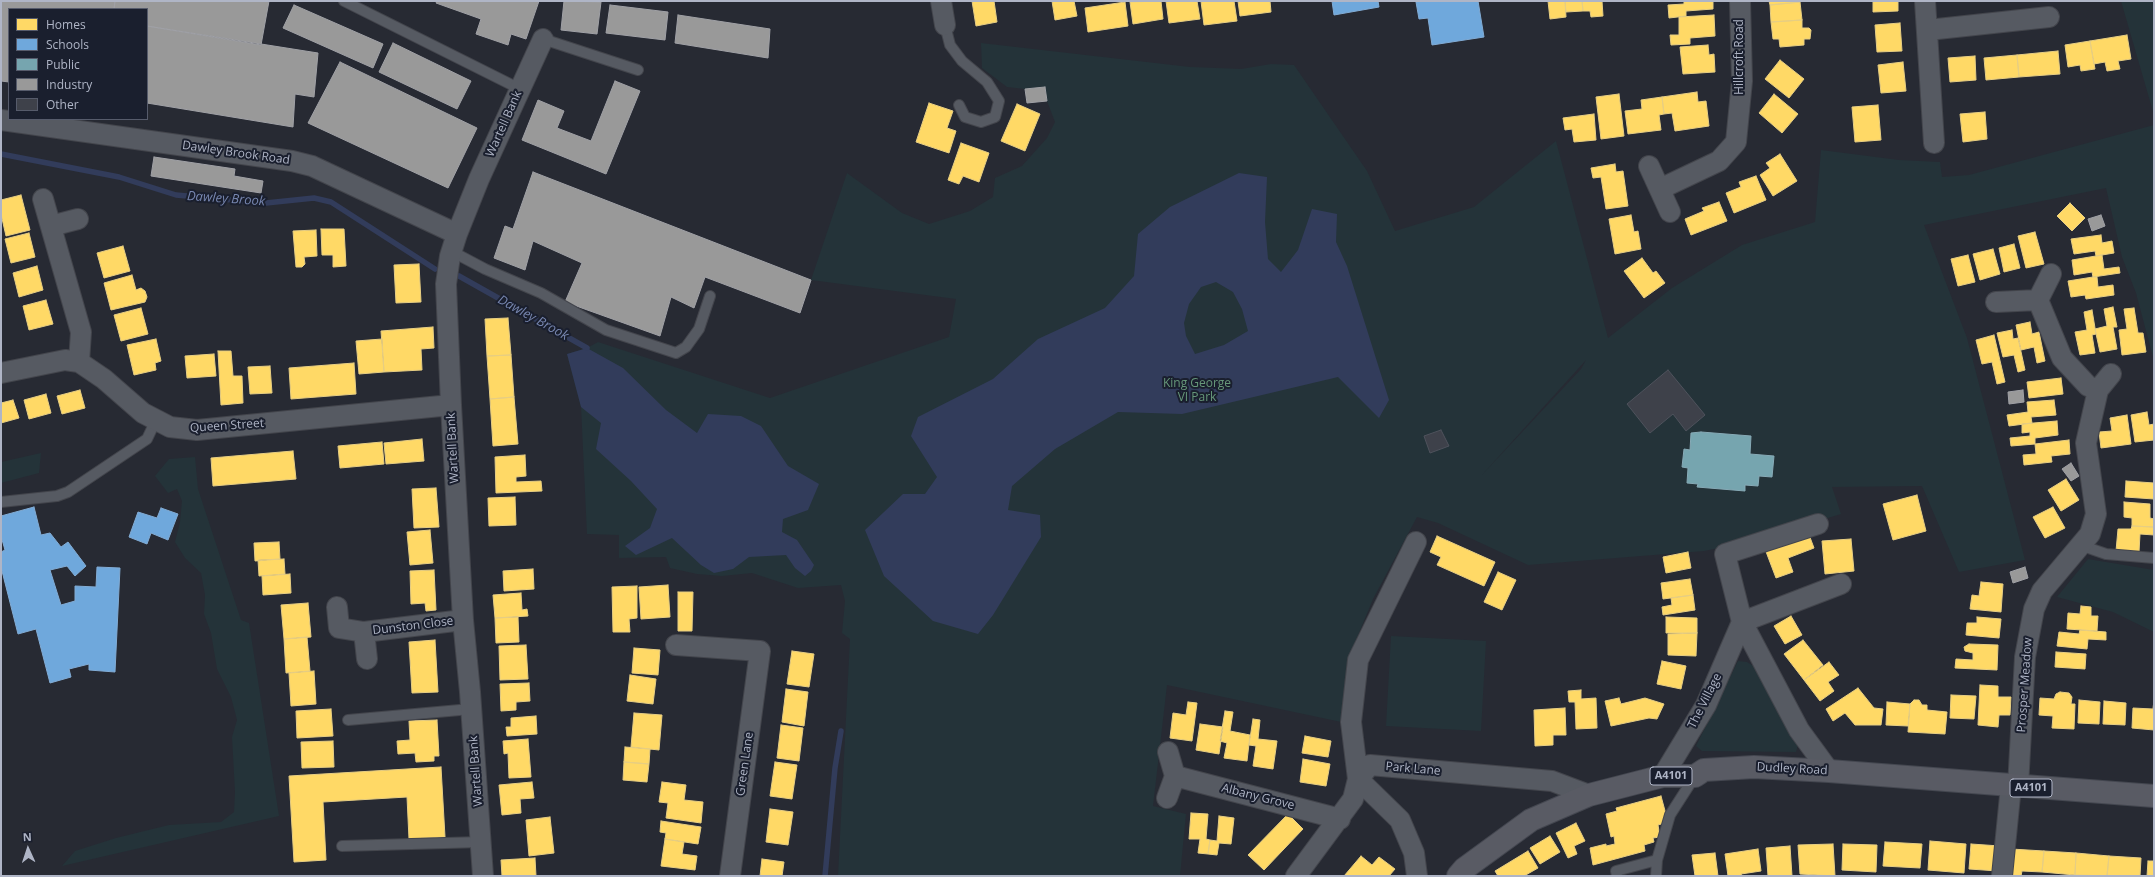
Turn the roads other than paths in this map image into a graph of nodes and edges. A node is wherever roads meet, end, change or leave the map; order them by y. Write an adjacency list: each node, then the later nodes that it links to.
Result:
1 (344, 1): 10 (lane)
2 (941, 1): 6 (street)
3 (1740, 1): 15 (street, Hillcroft Road)
4 (1925, 1): 7 (street)
5 (2049, 17): 7 (street)
6 (945, 25): 11 (lane)
7 (1928, 30): 13 (street)
8 (543, 39): 9 (lane); 10 (street, Wartell Bank)
9 (638, 70)
10 (520, 88): 20 (street, Wartell Bank)
11 (959, 105)
12 (1, 120): 20 (street, Dawley Brook Road)
13 (1934, 143)
14 (1649, 166): 15 (street)
15 (1660, 189): 17 (street)
16 (43, 199): 19 (street)
17 (1670, 212)
18 (78, 219): 19 (street)
19 (51, 226): 25 (street)
20 (454, 242): 22 (lane); 29 (street, Wartell Bank)
21 (2051, 274): 23 (street)
22 (710, 296)
23 (2038, 300): 24 (street); 28 (street)
24 (1996, 302)
25 (79, 362): 26 (street); 30 (street, Queen Street)
26 (1, 373)
27 (2111, 374): 28 (street, Prosper Meadow)
28 (2098, 390): 34 (street, Prosper Meadow)
29 (451, 405): 30 (street, Queen Street); 38 (street, Wartell Bank)
30 (156, 420): 31 (lane)
31 (1, 502)
32 (1818, 524): 39 (street)
33 (1416, 542): 50 (street)
34 (2080, 546): 35 (lane); 51 (street, Prosper Meadow)
35 (2154, 558)
36 (1841, 584): 39 (street)
37 (337, 607): 40 (street, Dunston Close)
38 (463, 620): 40 (street, Dunston Close); 43 (street, Wartell Bank)
39 (1742, 622): 46 (street); 48 (street, The Village)
40 (364, 632): 42 (street, Dunston Close)
41 (676, 645): 61 (street, Green Lane)
42 (367, 659)
43 (471, 709): 44 (lane); 56 (street, Wartell Bank)
44 (348, 720)
45 (1168, 752): 47 (street)
46 (1829, 771): 49 (main road, Dudley Road / A4101); 51 (main road, Dudley Road / A4101)
47 (1175, 776): 54 (street); 55 (street, Albany Grove)
48 (1663, 776): 49 (main road, Dudley Road / A4101); 52 (main road, Dudley Road / A4101)
49 (1696, 776): 58 (lane)
50 (1358, 779): 52 (street, Park Lane); 55 (street); 63 (street)
51 (2015, 787): 53 (main road, Dudley Road / A4101); 66 (street, Prosper Meadow)
52 (1589, 795): 59 (main road, Dudley Road / A4101)
53 (2154, 796)
54 (1167, 798)
55 (1340, 818): 62 (street)
56 (481, 842): 57 (lane); 60 (street, Wartell Bank)
57 (342, 846)
58 (1657, 860): 64 (lane); 65 (lane)
59 (1464, 874)
60 (483, 876)
61 (730, 876)
62 (1296, 876)
63 (1417, 876)
64 (1617, 876)
65 (1656, 876)
66 (2002, 876)

